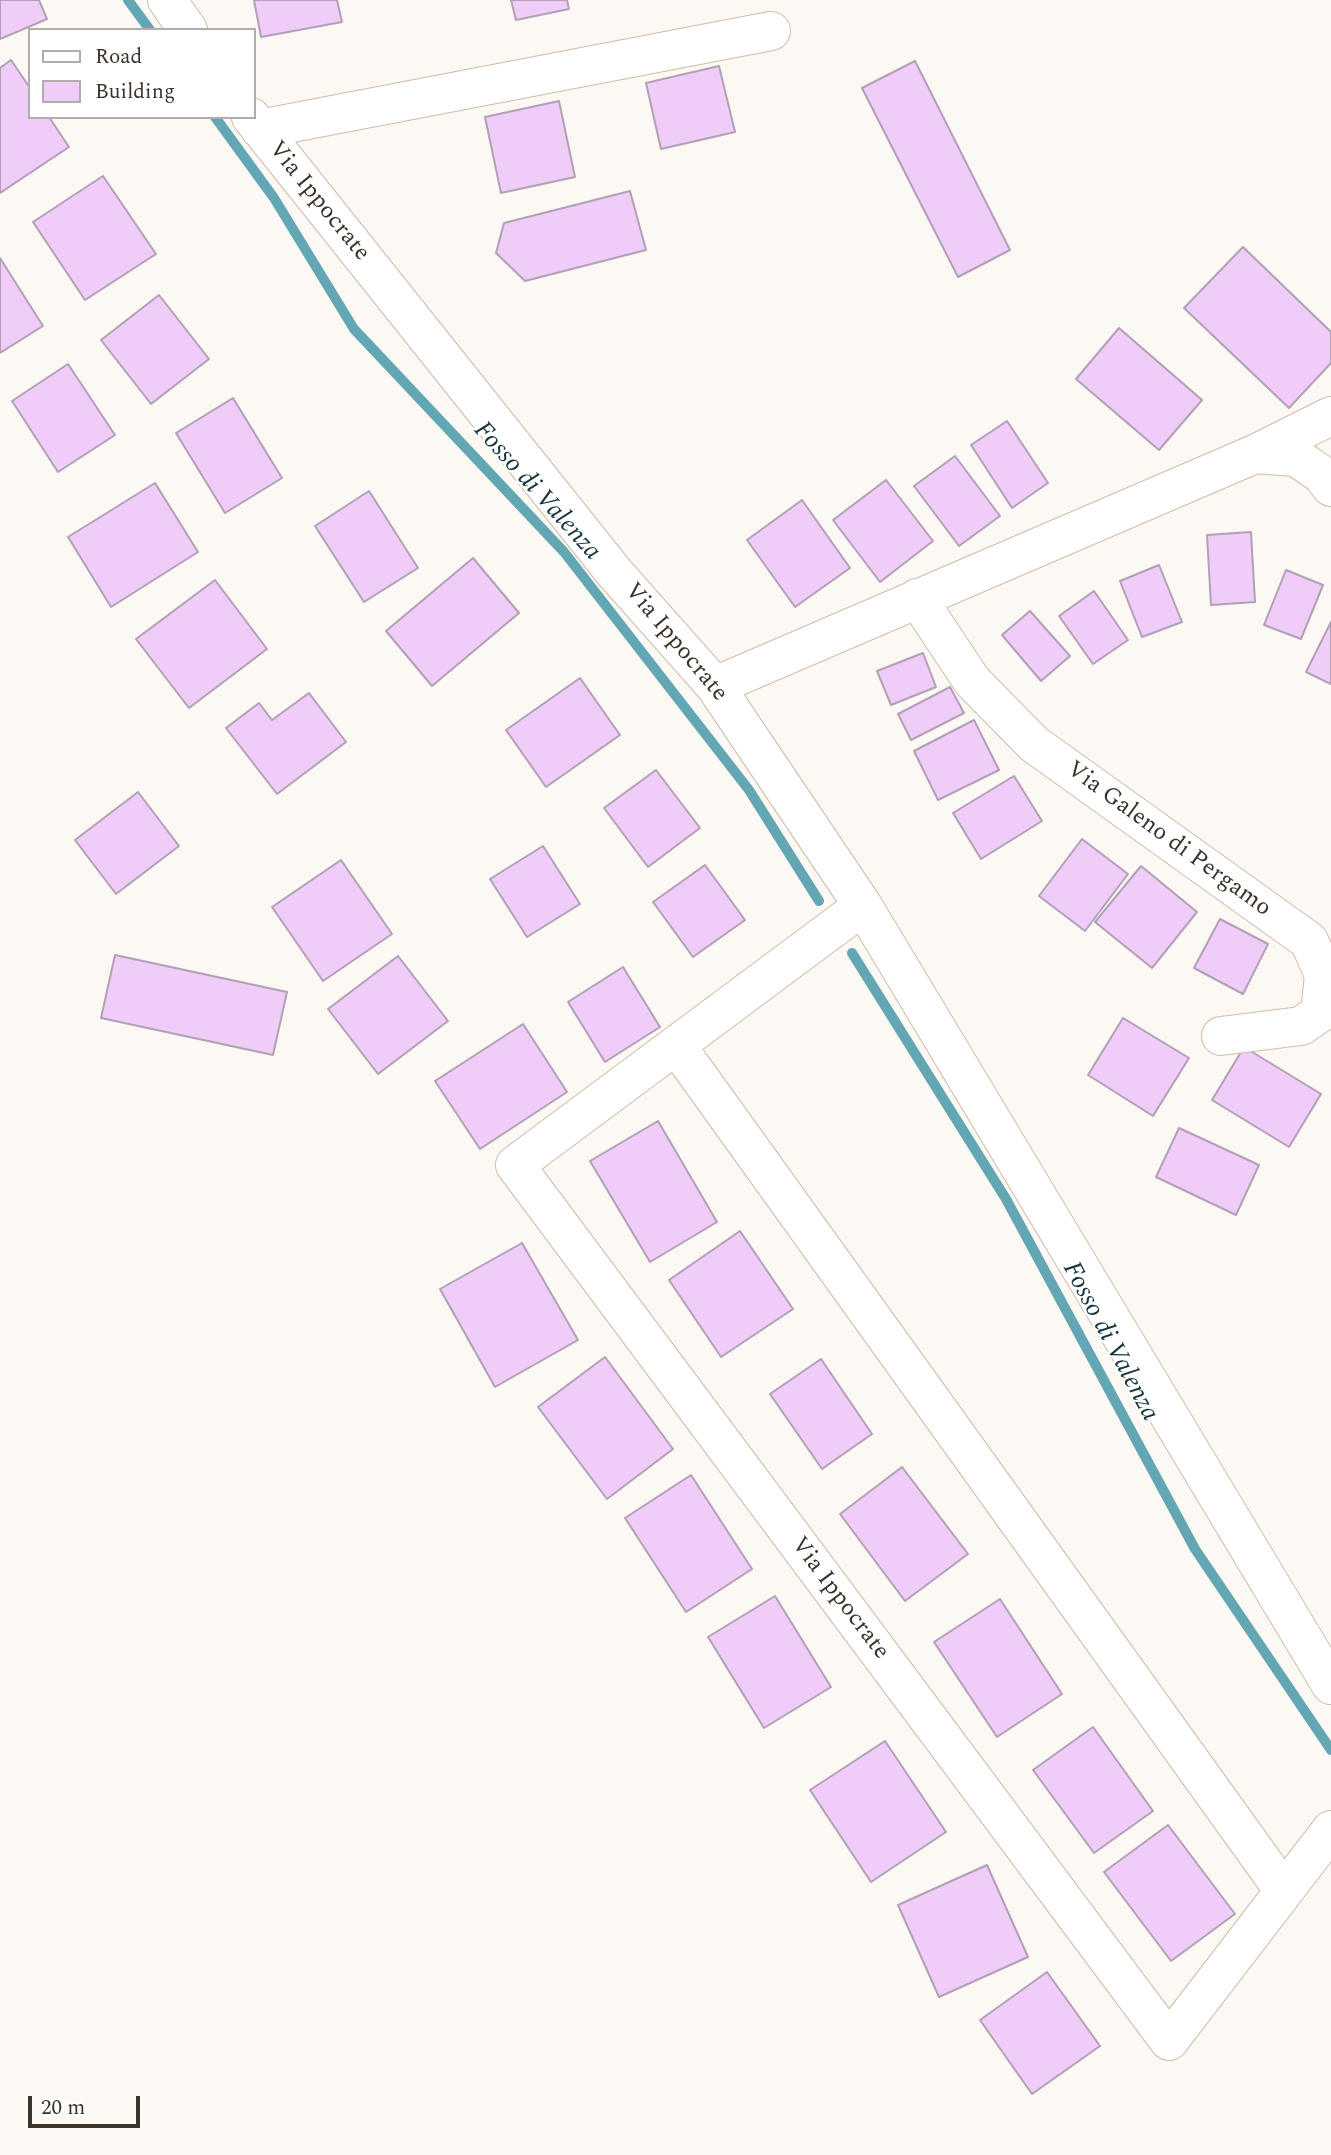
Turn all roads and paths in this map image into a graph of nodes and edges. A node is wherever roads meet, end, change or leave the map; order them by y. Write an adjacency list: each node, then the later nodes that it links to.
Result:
1 (167, 0): 2 (street)
2 (187, 28)
3 (771, 31): 4 (street, Via Ippocrate)
4 (256, 123): 9 (street, Via Ippocrate)
5 (1331, 415): 6 (street)
6 (1255, 454): 7 (street); 8 (street)
7 (1331, 487)
8 (917, 598): 9 (street); 11 (street, Via Galeno di Pergamo)
9 (715, 686): 10 (street, Via Ippocrate)
10 (863, 906): 12 (street, Via Ippocrate); 13 (street, Via Ippocrate)
11 (1221, 1036)
12 (676, 1045): 15 (street); 15 (street, Via Ippocrate)
13 (1331, 1685)
14 (1331, 1830): 15 (street, Via Ippocrate)
15 (1284, 1891)

